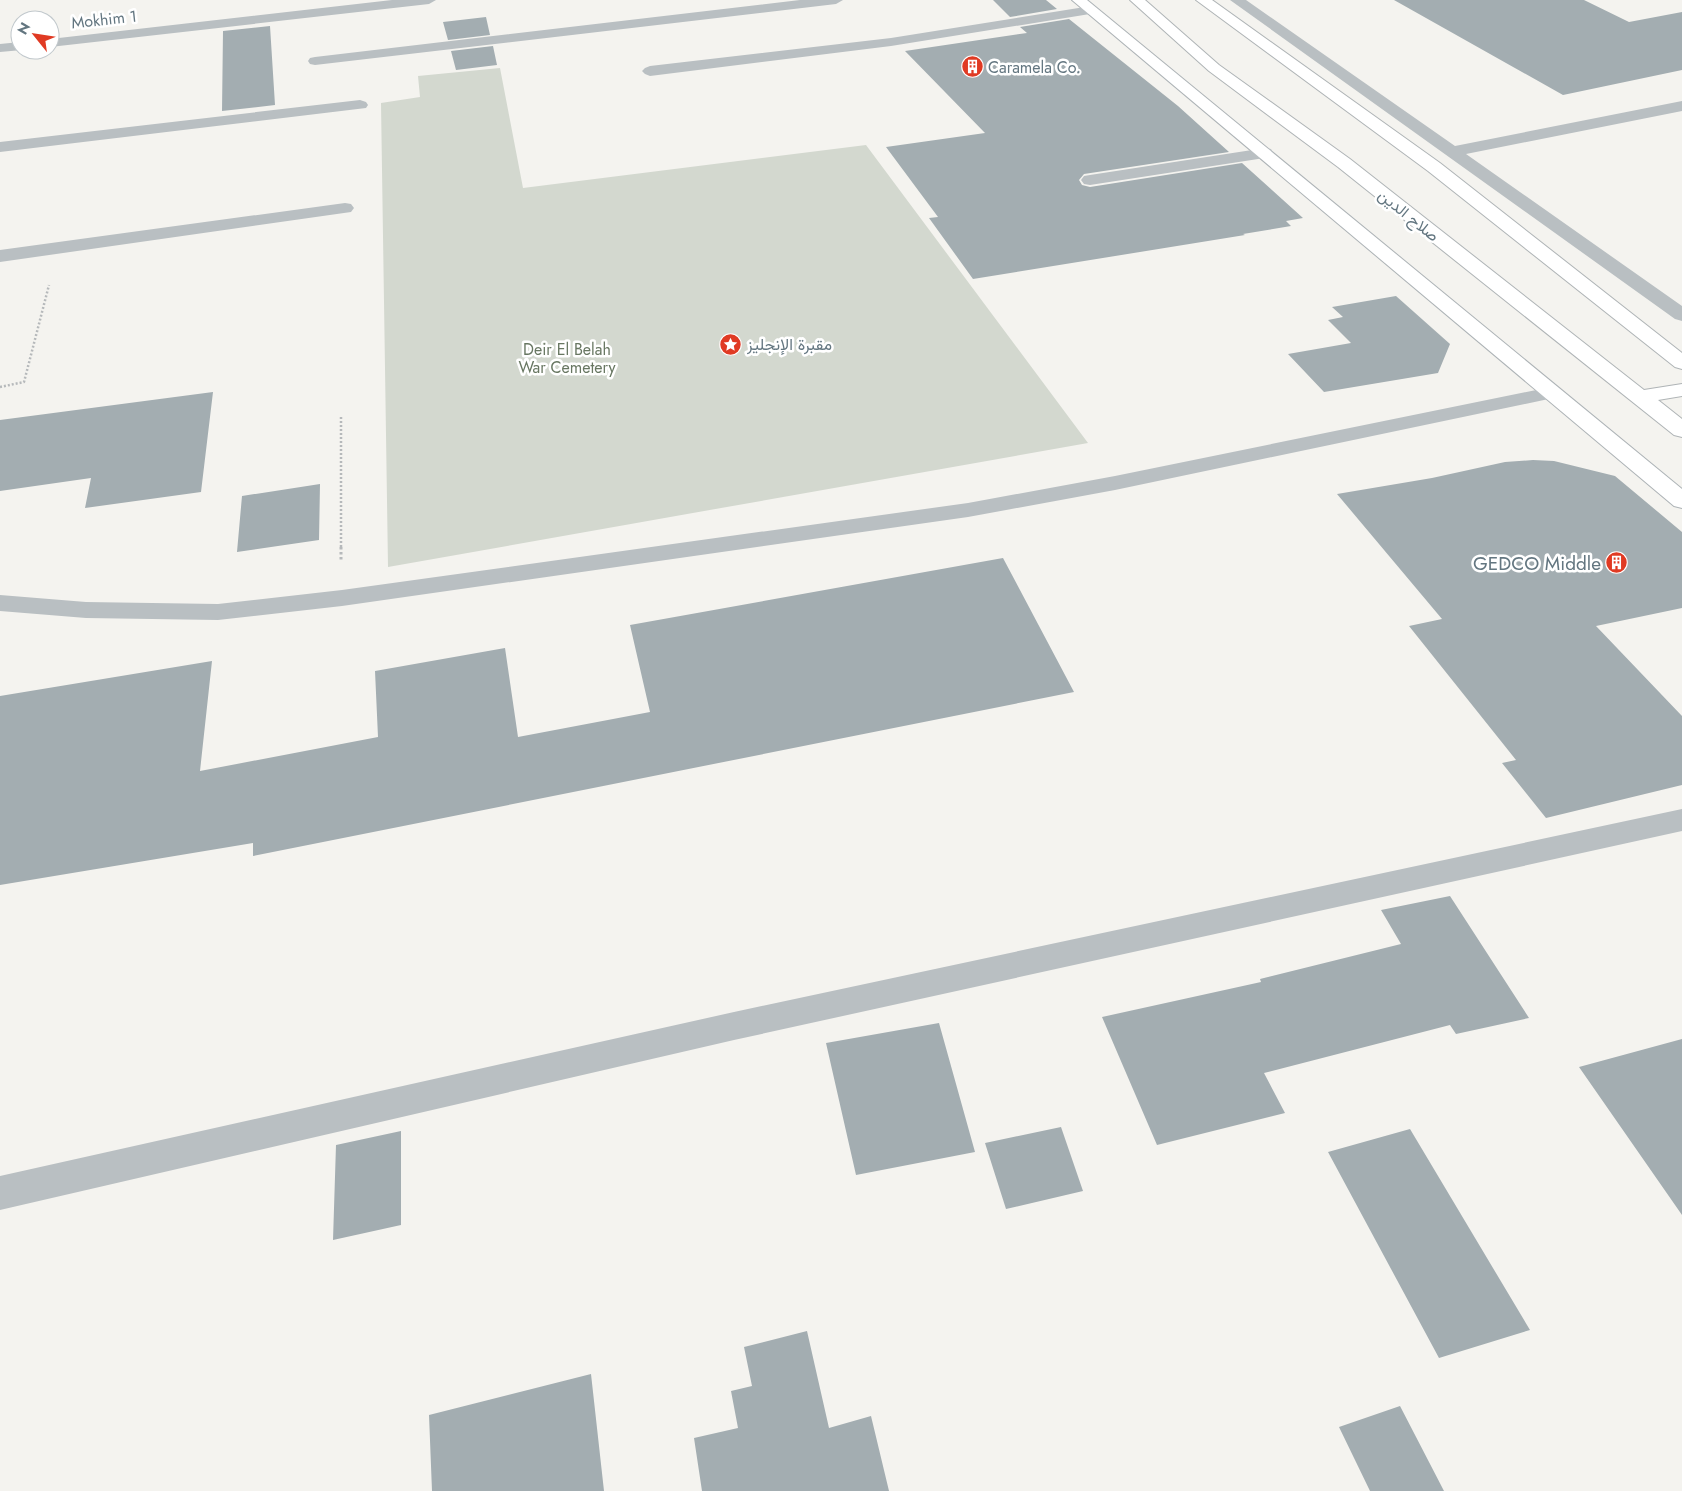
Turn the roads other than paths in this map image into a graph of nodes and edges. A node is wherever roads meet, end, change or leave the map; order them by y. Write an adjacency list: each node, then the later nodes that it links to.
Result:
1 (429, 0): 7 (street, Mokhim 1)
2 (836, 0): 8 (street)
3 (1137, 0): 22 (main road, صلاح الدين)
4 (1203, 0): 19 (main road)
5 (1237, 0): 13 (street)
6 (1085, 5): 9 (street); 14 (main road)
7 (60, 42)
8 (315, 61)
9 (650, 71)
10 (360, 105): 12 (street)
11 (1682, 106): 13 (street)
12 (0, 147)
13 (1451, 152): 18 (street)
14 (1264, 153): 15 (street); 21 (main road)
15 (1090, 180)
16 (345, 208): 17 (street)
17 (0, 256)
18 (1682, 315)
19 (1682, 362)
20 (1682, 390): 22 (main road)
21 (1551, 393): 24 (main road); 25 (street)
22 (1640, 397): 23 (main road, صلاح الدين)
23 (1682, 430)
24 (1682, 501)
25 (0, 603)
26 (1682, 820): 27 (street)
27 (0, 1193)

